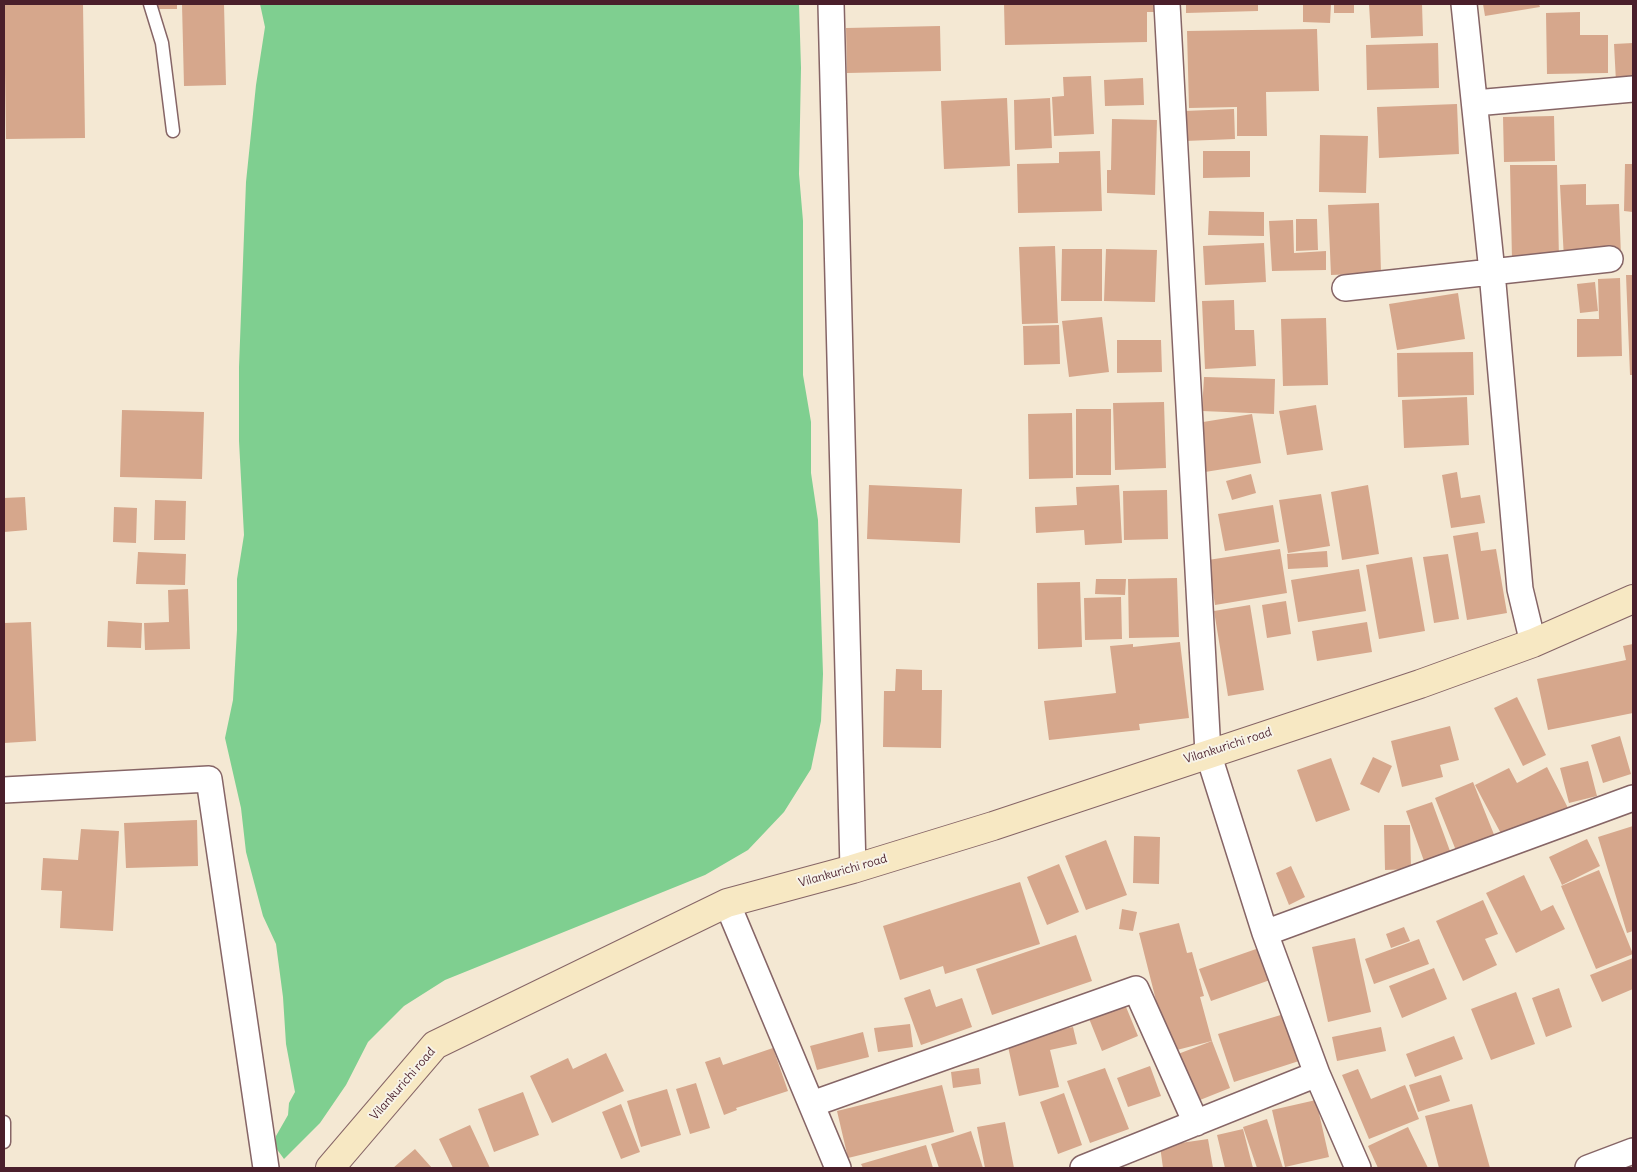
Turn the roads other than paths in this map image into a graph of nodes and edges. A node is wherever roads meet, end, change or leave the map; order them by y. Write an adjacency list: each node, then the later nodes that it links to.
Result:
1 (150, 4): 7 (lane)
2 (831, 4): 16 (street)
3 (1168, 4): 13 (street)
4 (1464, 4): 6 (street)
5 (1633, 89): 6 (street)
6 (1475, 103): 9 (street)
7 (173, 131)
8 (1610, 259): 9 (street)
9 (1492, 272): 10 (street); 12 (street)
10 (1345, 288)
11 (1633, 599): 12 (main road, Vilankurichi road)
12 (1534, 643): 13 (main road, Vilankurichi road)
13 (1208, 753): 16 (main road, Vilankurichi road); 18 (street)
14 (4, 790): 25 (street)
15 (1633, 798): 18 (street)
16 (853, 869): 17 (main road, Vilankurichi road)
17 (727, 903): 20 (street); 26 (main road, Vilankurichi road)
18 (1266, 933): 19 (street)
19 (1317, 1074): 22 (street); 29 (street)
20 (812, 1104): 22 (street); 27 (street)
21 (4, 1122): 23 (lane)
22 (1196, 1123): 28 (street)
23 (4, 1142)
24 (1633, 1151): 30 (street)
25 (266, 1168)
26 (330, 1168)
27 (838, 1168)
28 (1083, 1168)
29 (1358, 1168)
30 (1588, 1168)

